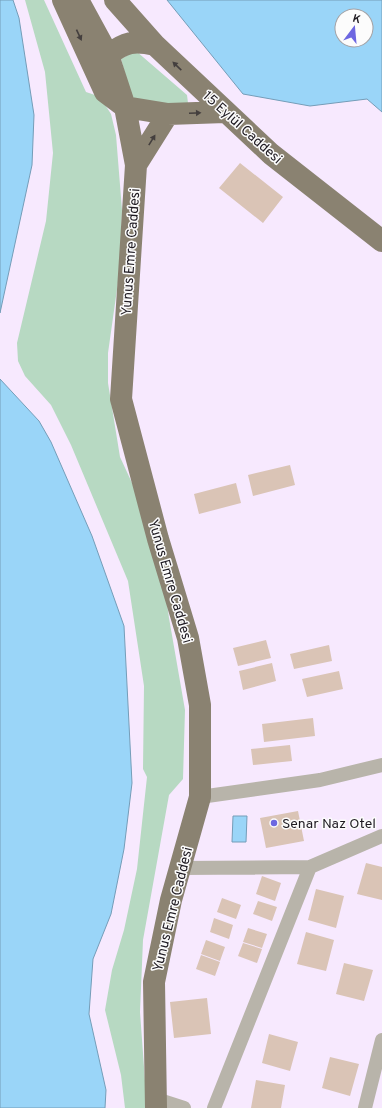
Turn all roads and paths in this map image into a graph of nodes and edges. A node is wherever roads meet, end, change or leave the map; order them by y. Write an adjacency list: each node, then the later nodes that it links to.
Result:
1 (63, 0): 6 (main road, one-way to 6)
2 (78, 0): 5 (main road, Yunus Emre Caddesi)
3 (115, 0): 4 (main road, 15 Eylül Caddesi)
4 (155, 45): 5 (main road); 7 (main road, 15 Eylül Caddesi, one-way to 4)
5 (108, 55): 6 (main road, Yunus Emre Caddesi)
6 (125, 107): 8 (main road); 9 (main road, Yunus Emre Caddesi)
7 (225, 112): 8 (main road, one-way to 7); 10 (main road, 15 Eylül Caddesi)
8 (168, 114): 9 (main road, one-way to 8)
9 (136, 165): 12 (main road, Yunus Emre Caddesi)
10 (382, 241)
11 (382, 765): 12 (street)
12 (200, 797): 15 (main road, Yunus Emre Caddesi)
13 (382, 836): 14 (street)
14 (310, 867): 15 (street); 19 (street)
15 (181, 868): 17 (main road, Yunus Emre Caddesi)
16 (382, 1040): 20 (street)
17 (156, 1103): 18 (street)
18 (184, 1108)
19 (214, 1108)
20 (365, 1108)

